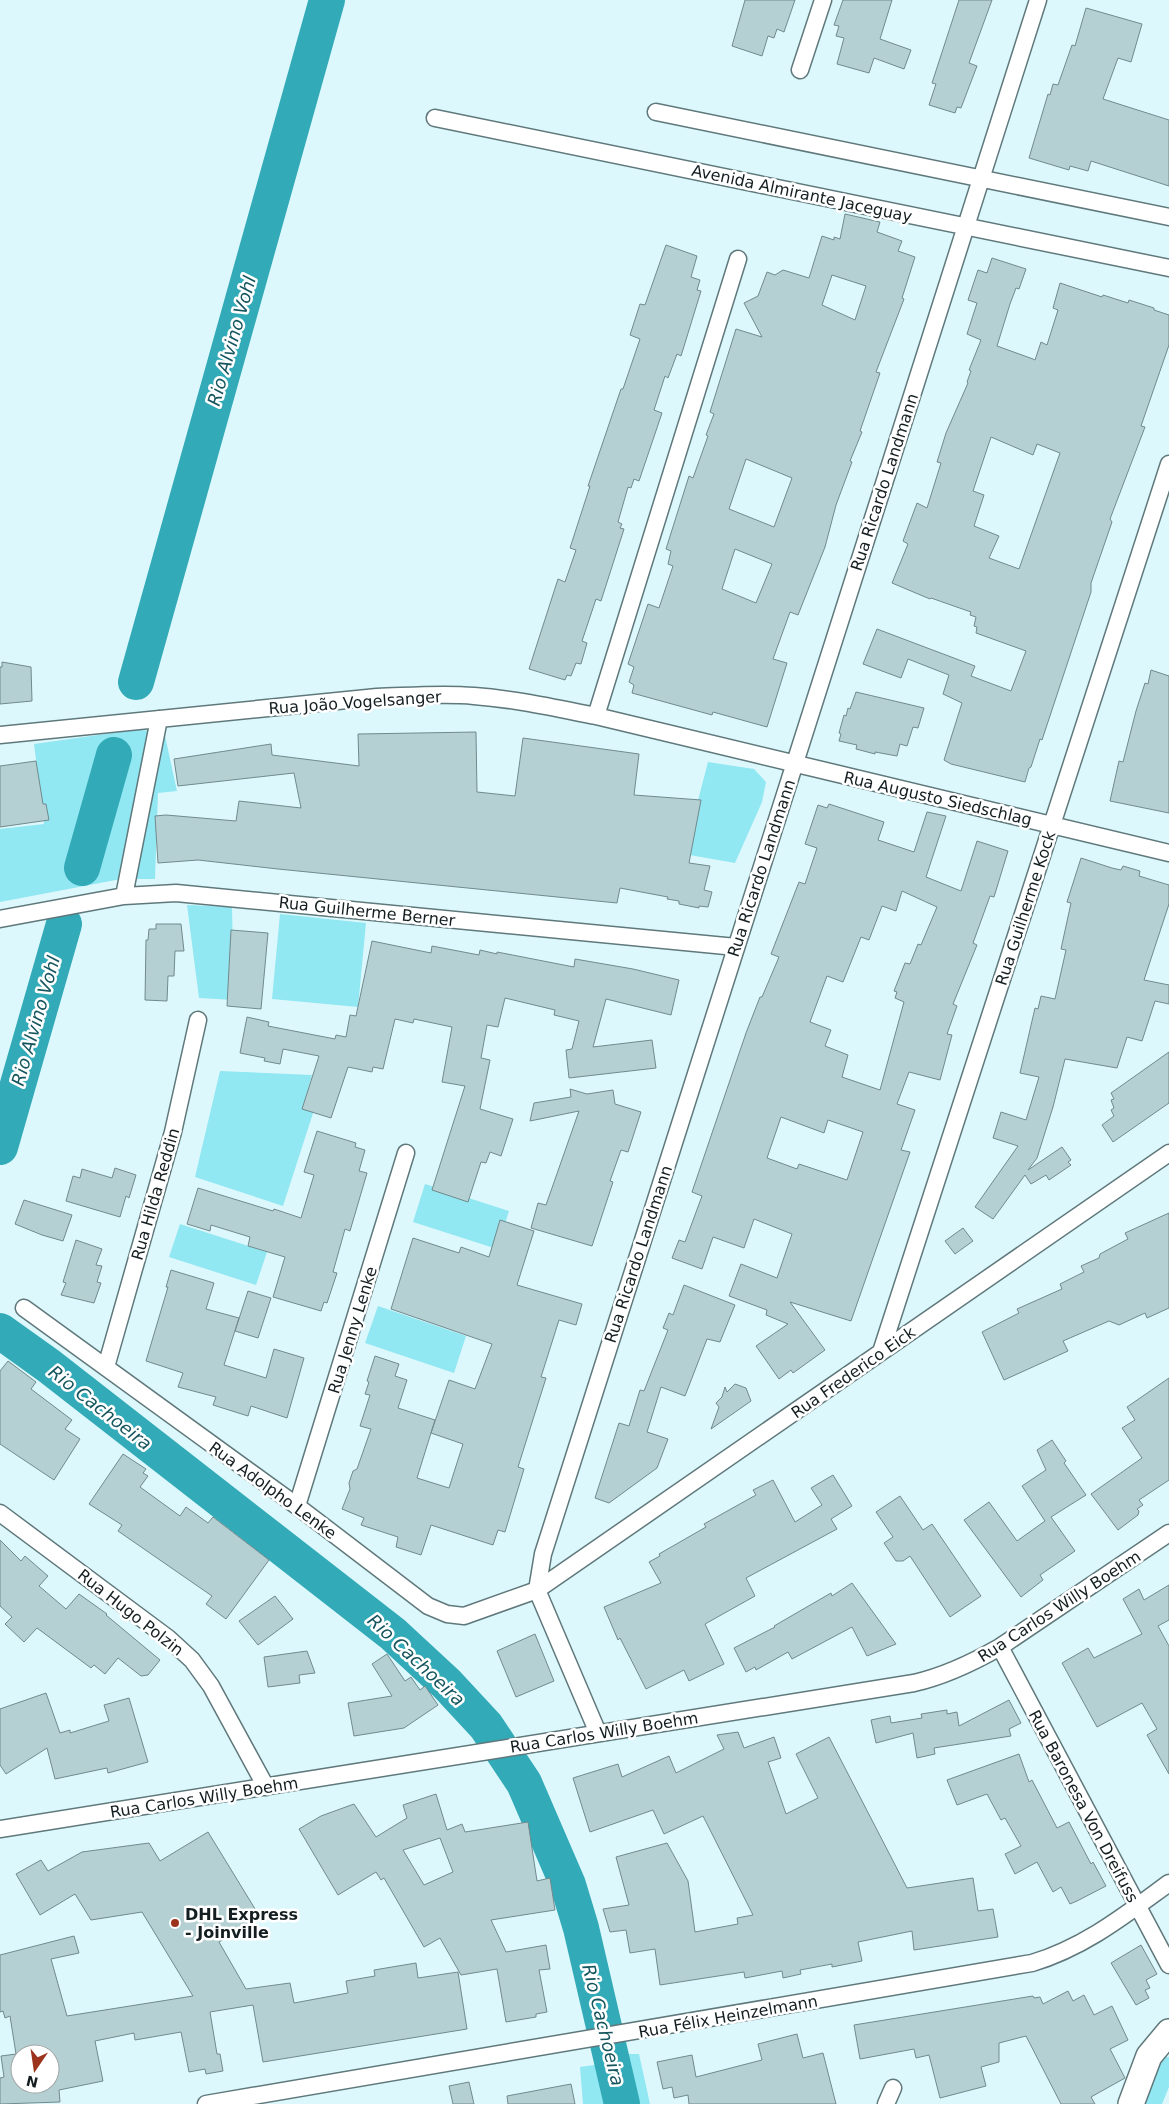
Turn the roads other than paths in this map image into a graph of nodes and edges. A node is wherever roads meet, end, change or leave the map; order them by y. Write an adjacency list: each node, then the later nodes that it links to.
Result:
1 (823, 0): 3 (street)
2 (1038, 0): 6 (street, Rua Ricardo Landmann)
3 (800, 70)
4 (656, 112): 6 (street)
5 (435, 118): 8 (street, Avenida Almirante Jaceguay)
6 (981, 178): 7 (street); 8 (street, Rua Ricardo Landmann)
7 (1169, 217)
8 (966, 227): 10 (street, Avenida Almirante Jaceguay); 15 (street, Rua Ricardo Landmann)
9 (738, 259): 12 (street)
10 (1169, 268)
11 (1169, 464): 16 (street, Rua Guilherme Kock)
12 (596, 716): 13 (street, Rua João Vogelsanger); 15 (street, Rua João Vogelsanger)
13 (159, 719): 14 (street, Rua João Vogelsanger); 18 (street)
14 (0, 735)
15 (794, 764): 16 (street, Rua Augusto Siedschlag); 20 (street, Rua Ricardo Landmann)
16 (1052, 825): 17 (street, Rua Augusto Siedschlag); 25 (street, Rua Guilherme Kock)
17 (1169, 853)
18 (124, 896): 19 (street, Rua Guilherme Berner); 20 (street, Rua Guilherme Berner)
19 (0, 919)
20 (736, 947): 30 (street, Rua Ricardo Landmann)
21 (198, 1020): 26 (street, Rua Hilda Reddin)
22 (406, 1153): 27 (street, Rua Jenny Lenke)
23 (1169, 1153): 25 (street, Rua Frederico Eick)
24 (24, 1308): 26 (street, Rua Adolpho Lenke)
25 (881, 1352): 30 (street, Rua Frederico Eick)
26 (106, 1367): 27 (street, Rua Adolpho Lenke)
27 (297, 1506): 30 (street, Rua Adolpho Lenke)
28 (0, 1513): 33 (street, Rua Hugo Polzin)
29 (1169, 1533): 31 (street, Rua Carlos Willy Boehm)
30 (537, 1590): 32 (street)
31 (1000, 1647): 32 (street, Rua Carlos Willy Boehm); 36 (street, Rua Baronesa Von Dreifuss)
32 (598, 1733): 33 (street, Rua Carlos Willy Boehm)
33 (266, 1787): 34 (street, Rua Carlos Willy Boehm)
34 (0, 1829)
35 (1169, 1883): 36 (street, Rua Félix Heinzelmann)
36 (1137, 1906): 37 (street, Rua Baronesa Von Dreifuss); 40 (street, Rua Félix Heinzelmann)
37 (1169, 1965)
38 (1169, 2032): 42 (main road)
39 (893, 2088): 41 (street)
40 (206, 2104)
41 (886, 2104)
42 (1131, 2104)

